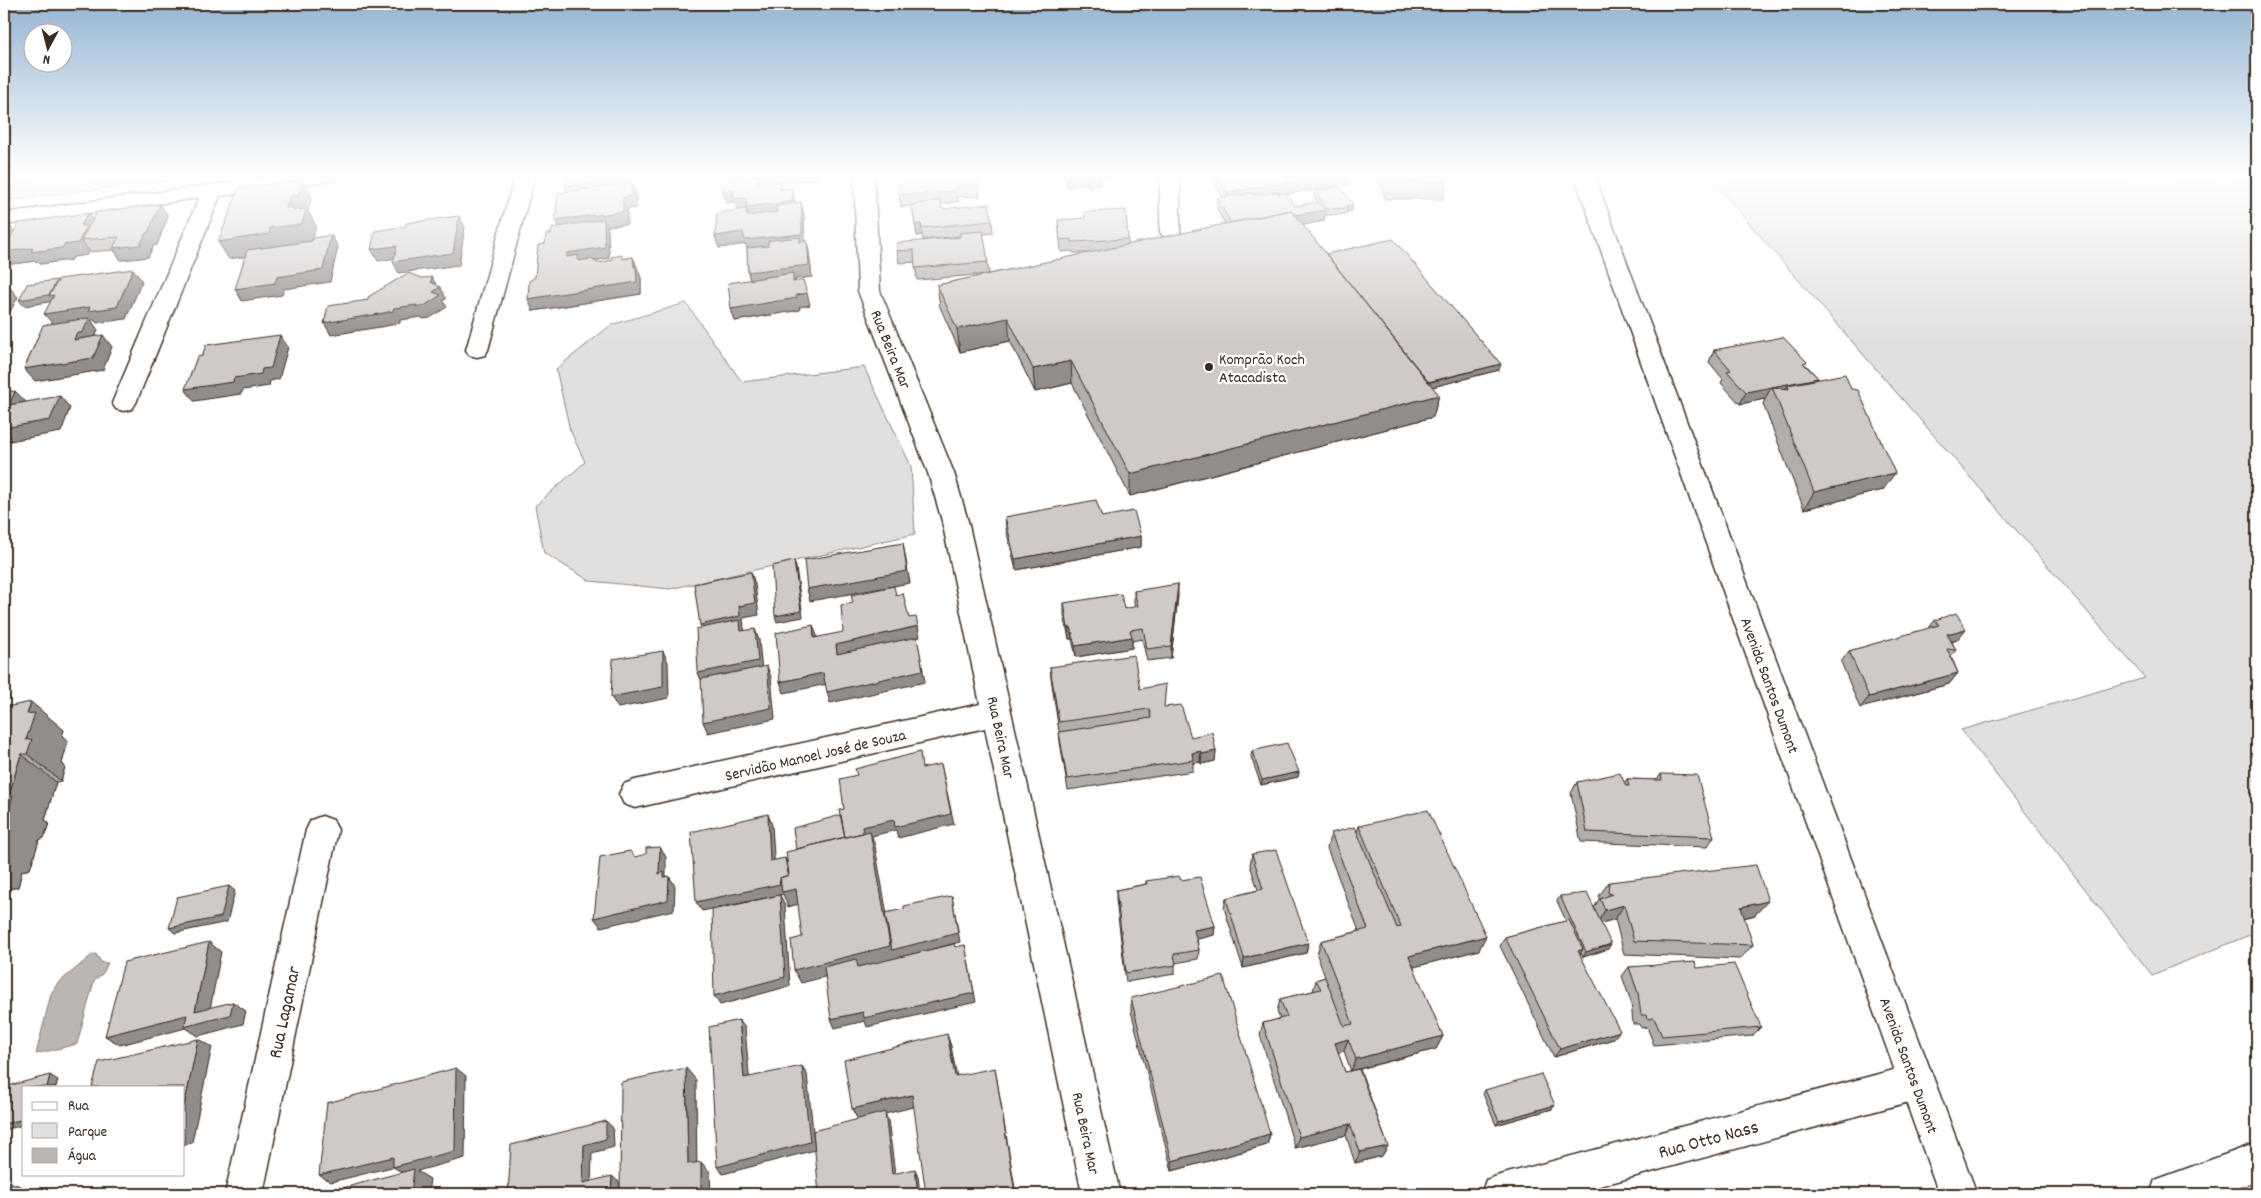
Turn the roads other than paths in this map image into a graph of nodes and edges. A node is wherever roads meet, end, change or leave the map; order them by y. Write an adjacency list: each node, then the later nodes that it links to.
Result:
1 (195, 231): 6 (street)
2 (510, 231): 5 (street)
3 (866, 231): 7 (street, Rua Beira Mar)
4 (1604, 231): 10 (street, Avenida Santos Dumont)
5 (477, 350)
6 (124, 403)
7 (996, 713): 8 (street, Servidão Manoel José de Souza); 13 (street, Rua Beira Mar)
8 (635, 794)
9 (322, 830): 12 (street, Rua Lagamar)
10 (1916, 1082): 14 (street, Rua Otto Nass); 15 (street, Avenida Santos Dumont)
11 (2257, 1162): 16 (street)
12 (244, 1194)
13 (1101, 1194)
14 (1500, 1194)
15 (1958, 1194)
16 (2169, 1194)

